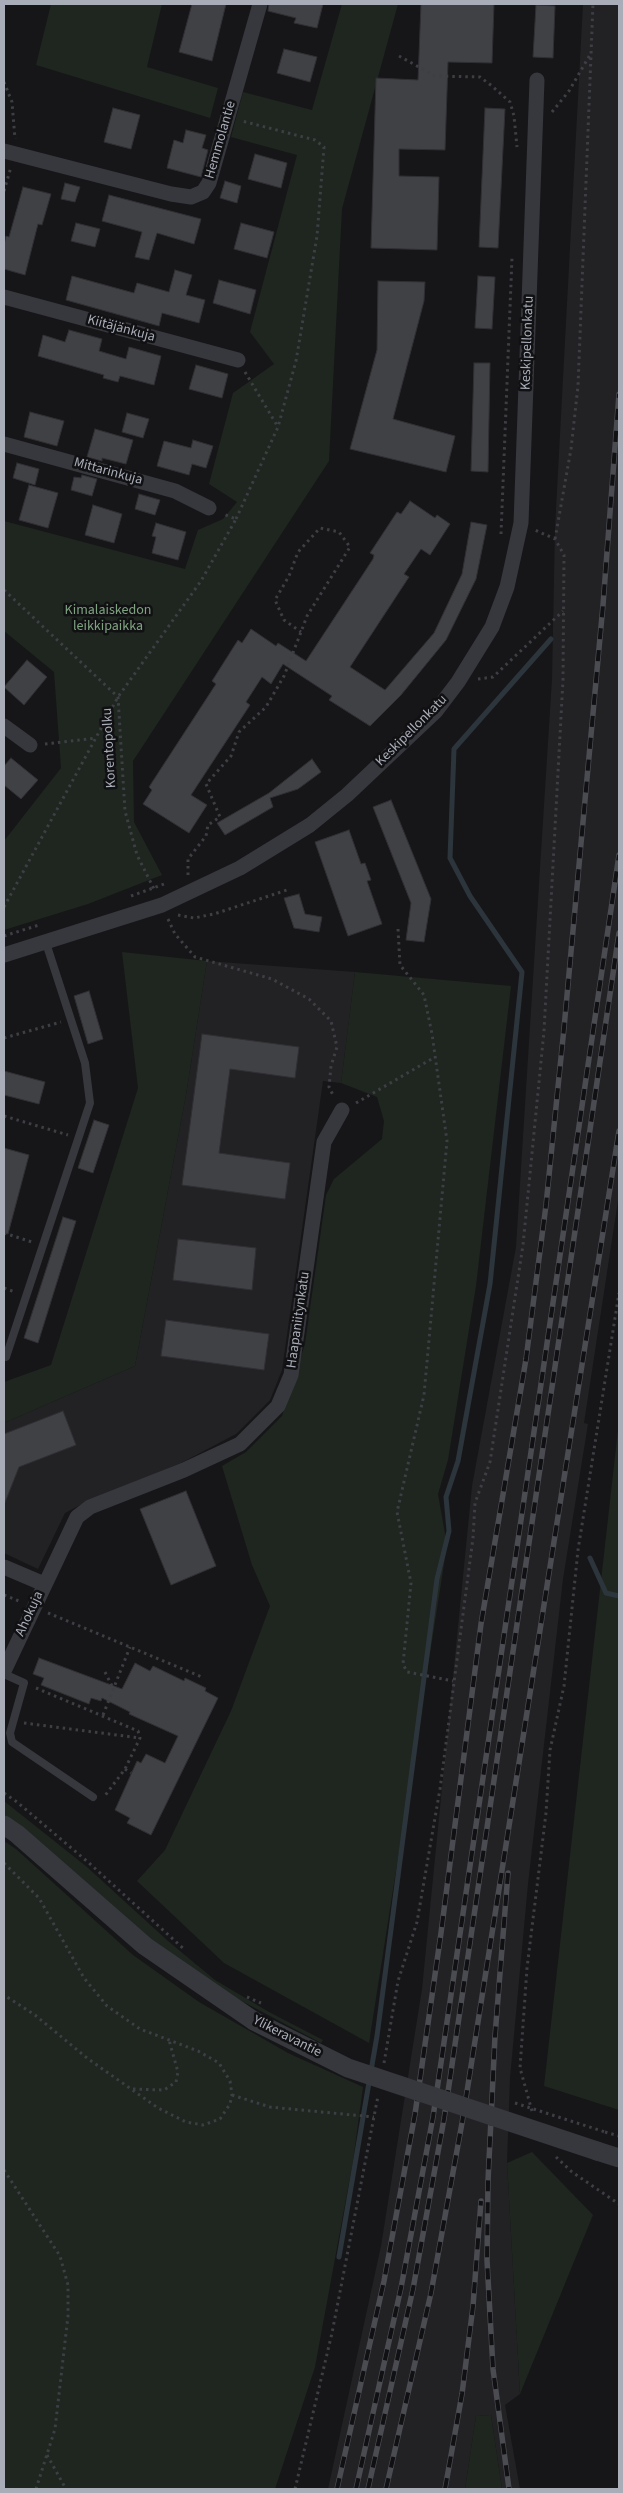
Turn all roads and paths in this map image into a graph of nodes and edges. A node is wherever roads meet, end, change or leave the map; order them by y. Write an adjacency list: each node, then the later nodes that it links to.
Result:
1 (260, 4): 6 (street, Hemmolantie)
2 (593, 4): 3 (path)
3 (592, 52): 7 (path); 19 (path)
4 (399, 56): 8 (path)
5 (537, 80): 7 (street, Keskipellonkatu)
6 (228, 117): 9 (street, Hemmolantie); 13 (path)
7 (535, 132): 17 (street, Keskipellonkatu)
8 (517, 150)
9 (4, 151)
10 (513, 256): 18 (path)
11 (4, 297): 12 (street, Kiitäjänkuja)
12 (238, 360): 13 (path)
13 (278, 427): 16 (path)
14 (4, 444): 15 (street, Mittarinkuja)
15 (209, 508): 16 (path)
16 (236, 519): 24 (path)
17 (521, 524): 19 (path); 23 (street, Keskipellonkatu)
18 (500, 538)
19 (555, 539): 21 (path)
20 (4, 590): 24 (path, Korentopolku)
21 (564, 611): 23 (path); 59 (path)
22 (301, 632): 22 (path); 29 (path)
23 (458, 682): 35 (street, Keskipellonkatu)
24 (118, 697): 26 (path); 32 (path, Korentopolku)
25 (4, 726): 27 (street)
26 (97, 738): 27 (path); 36 (path)
27 (30, 746)
28 (197, 871): 29 (path)
29 (188, 875): 30 (path)
30 (179, 878)
31 (171, 881): 32 (path)
32 (154, 888): 34 (path); 35 (path, Korentopolku)
33 (290, 889): 35 (path)
34 (127, 898)
35 (162, 905): 40 (street, Keskipellonkatu); 45 (path, Korentopolku)
36 (4, 907)
37 (42, 924): 39 (path)
38 (398, 929): 44 (path)
39 (4, 936)
40 (46, 942): 41 (street, Keskipellonkatu); 42 (lane)
41 (4, 955)
42 (71, 1019): 43 (path); 47 (lane)
43 (4, 1038)
44 (435, 1057): 45 (path); 59 (path)
45 (342, 1110): 53 (street, Haapaniitynkatu)
46 (4, 1116): 47 (path)
47 (78, 1138): 49 (lane)
48 (4, 1233): 49 (path)
49 (43, 1245): 51 (lane)
50 (619, 1293): 83 (path)
51 (6, 1357)
52 (4, 1567): 53 (street)
53 (44, 1584): 54 (street, Ahokuja)
54 (33, 1607): 55 (path); 57 (street, Ahokuja)
55 (130, 1648): 58 (path); 61 (path)
56 (105, 1672): 61 (path)
57 (4, 1673): 60 (lane)
58 (202, 1677)
59 (454, 1681): 78 (path)
60 (24, 1683): 62 (path); 63 (lane)
61 (114, 1688): 62 (path)
62 (103, 1715): 64 (path)
63 (14, 1722): 64 (path); 68 (lane)
64 (140, 1738): 65 (path)
65 (125, 1769): 66 (path); 68 (path)
66 (131, 1773)
67 (4, 1793): 71 (path)
68 (93, 1797)
69 (4, 1825): 87 (street, Ylikeravantie, bridge)
70 (4, 1863): 75 (path)
71 (188, 1953)
72 (240, 1991): 74 (path, bridge)
73 (4, 1995): 80 (path)
74 (265, 2005)
75 (169, 2040): 80 (path); 81 (path)
76 (380, 2059): 77 (path)
77 (389, 2062)
78 (383, 2068)
79 (379, 2088): 84 (path)
80 (132, 2089): 81 (path)
81 (232, 2096): 84 (path)
82 (511, 2101): 85 (path, bridge)
83 (533, 2115)
84 (374, 2117): 93 (path)
85 (619, 2136)
86 (554, 2155): 89 (path)
87 (619, 2158)
88 (4, 2170): 90 (path)
89 (619, 2204)
90 (47, 2456): 91 (path); 92 (path)
91 (36, 2489)
92 (66, 2489)
93 (295, 2489)

